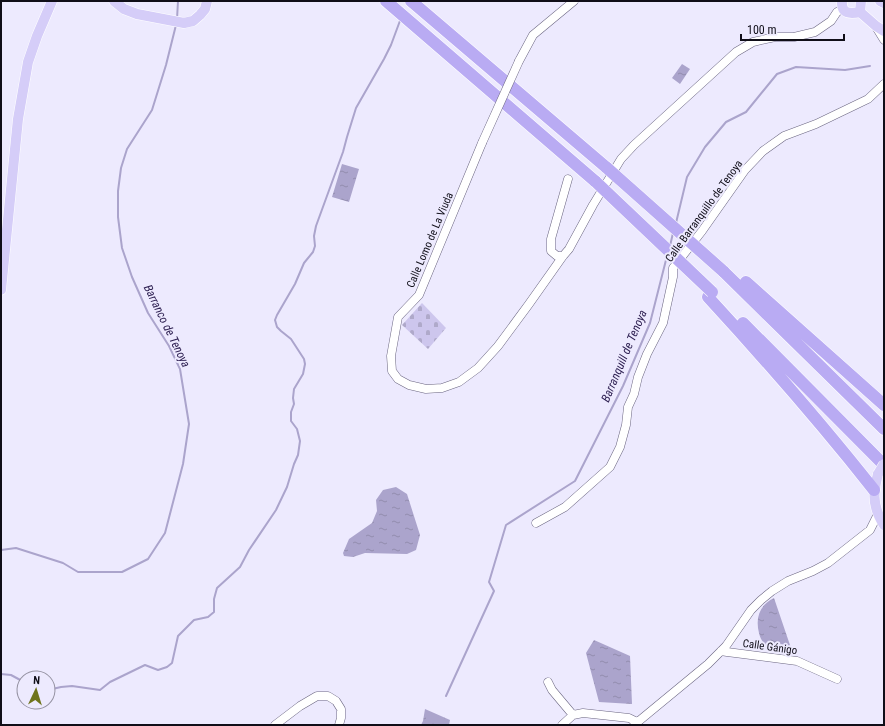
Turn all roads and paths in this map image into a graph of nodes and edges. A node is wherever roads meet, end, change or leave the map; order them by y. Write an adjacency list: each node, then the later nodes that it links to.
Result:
1 (52, 1): 18 (main road)
2 (114, 1): 3 (main road)
3 (207, 1)
4 (386, 1): 19 (highway, bridge)
5 (411, 1): 17 (highway, bridge)
6 (574, 1): 16 (street, Calle Lomo de La Viuda, bridge)
7 (860, 1): 11 (main road)
8 (880, 1): 9 (main road)
9 (884, 3)
10 (843, 5): 11 (main road); 16 (street)
11 (860, 12): 12 (main road)
12 (880, 28): 13 (street)
13 (884, 40)
14 (884, 84): 25 (street, Calle Barranquillo de Tenoya)
15 (568, 179): 16 (street)
16 (563, 256)
17 (725, 268): 20 (highway); 21 (highway)
18 (1, 290)
19 (710, 294): 22 (highway); 23 (highway)
20 (884, 405)
21 (884, 429)
22 (882, 468): 23 (main road)
23 (874, 490): 24 (main road)
24 (878, 514): 26 (main road); 28 (street)
25 (536, 523)
26 (884, 524)
27 (884, 529): 28 (street)
28 (870, 530): 29 (street)
29 (721, 650): 30 (street, Calle Gánigo); 33 (street)
30 (837, 679)
31 (548, 682): 32 (street)
32 (573, 715): 33 (street); 36 (street)
33 (635, 724)
34 (275, 725): 35 (street)
35 (339, 725)
36 (562, 725)

